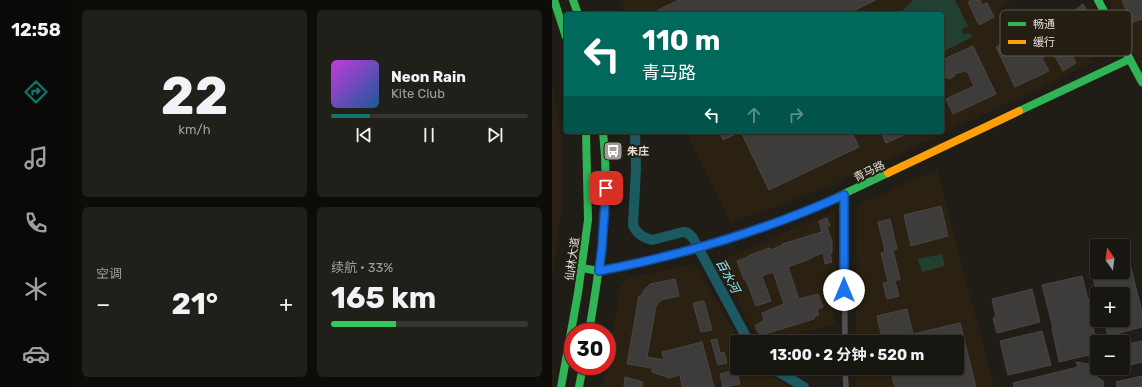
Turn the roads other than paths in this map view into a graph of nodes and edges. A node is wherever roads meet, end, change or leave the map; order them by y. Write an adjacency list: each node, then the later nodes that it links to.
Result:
1 (554, 0): 6 (street)
2 (573, 0): 5 (street)
3 (1098, 0): 4 (street)
4 (1103, 10)
5 (577, 12)
6 (564, 30)
7 (1128, 56): 8 (street)
8 (1130, 59): 9 (street); 12 (street, 青马路)
9 (1142, 82)
10 (586, 134): 13 (street, 仙林大道)
11 (603, 134): 14 (street)
12 (844, 195): 16 (street, 青马路); 18 (street)
13 (588, 216): 14 (street); 15 (street, 仙林大道)
14 (605, 218): 16 (street)
15 (582, 268): 16 (street, 青马路); 21 (street, 仙林大道)
16 (599, 271): 17 (street)
17 (590, 323)
18 (844, 335)
19 (581, 375): 22 (street)
20 (845, 375): 23 (street)
21 (561, 387)
22 (579, 387)
23 (846, 387)

